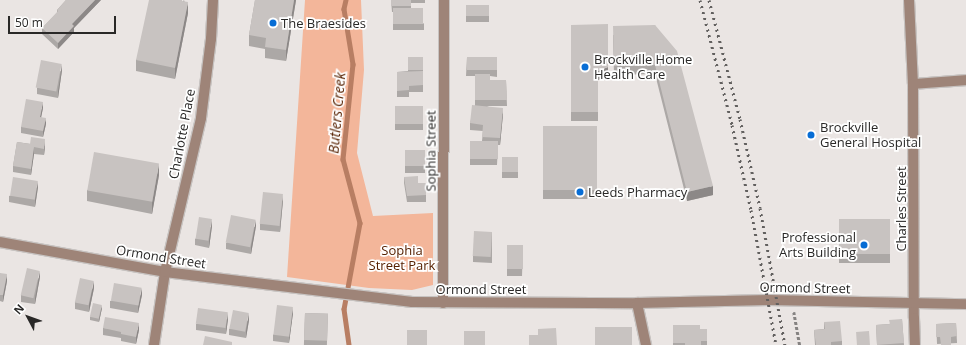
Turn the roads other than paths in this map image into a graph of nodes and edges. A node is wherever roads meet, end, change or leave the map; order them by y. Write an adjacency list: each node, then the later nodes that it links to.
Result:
1 (213, 0): 7 (street, Charlotte Place)
2 (444, 0): 8 (street, Sophia Street)
3 (909, 0): 5 (street, Charles Street)
4 (966, 80): 5 (street)
5 (913, 84): 10 (street, Charles Street)
6 (0, 242): 7 (street, Ormond Street)
7 (165, 272): 8 (street, Ormond Street); 12 (street, Charlotte Place)
8 (443, 303): 9 (street, Ormond Street)
9 (637, 303): 10 (street, Ormond Street); 13 (street)
10 (914, 304): 11 (street, Ormond Street); 14 (street, Charles Street)
11 (966, 304)
12 (154, 345)
13 (646, 345)
14 (915, 345)

